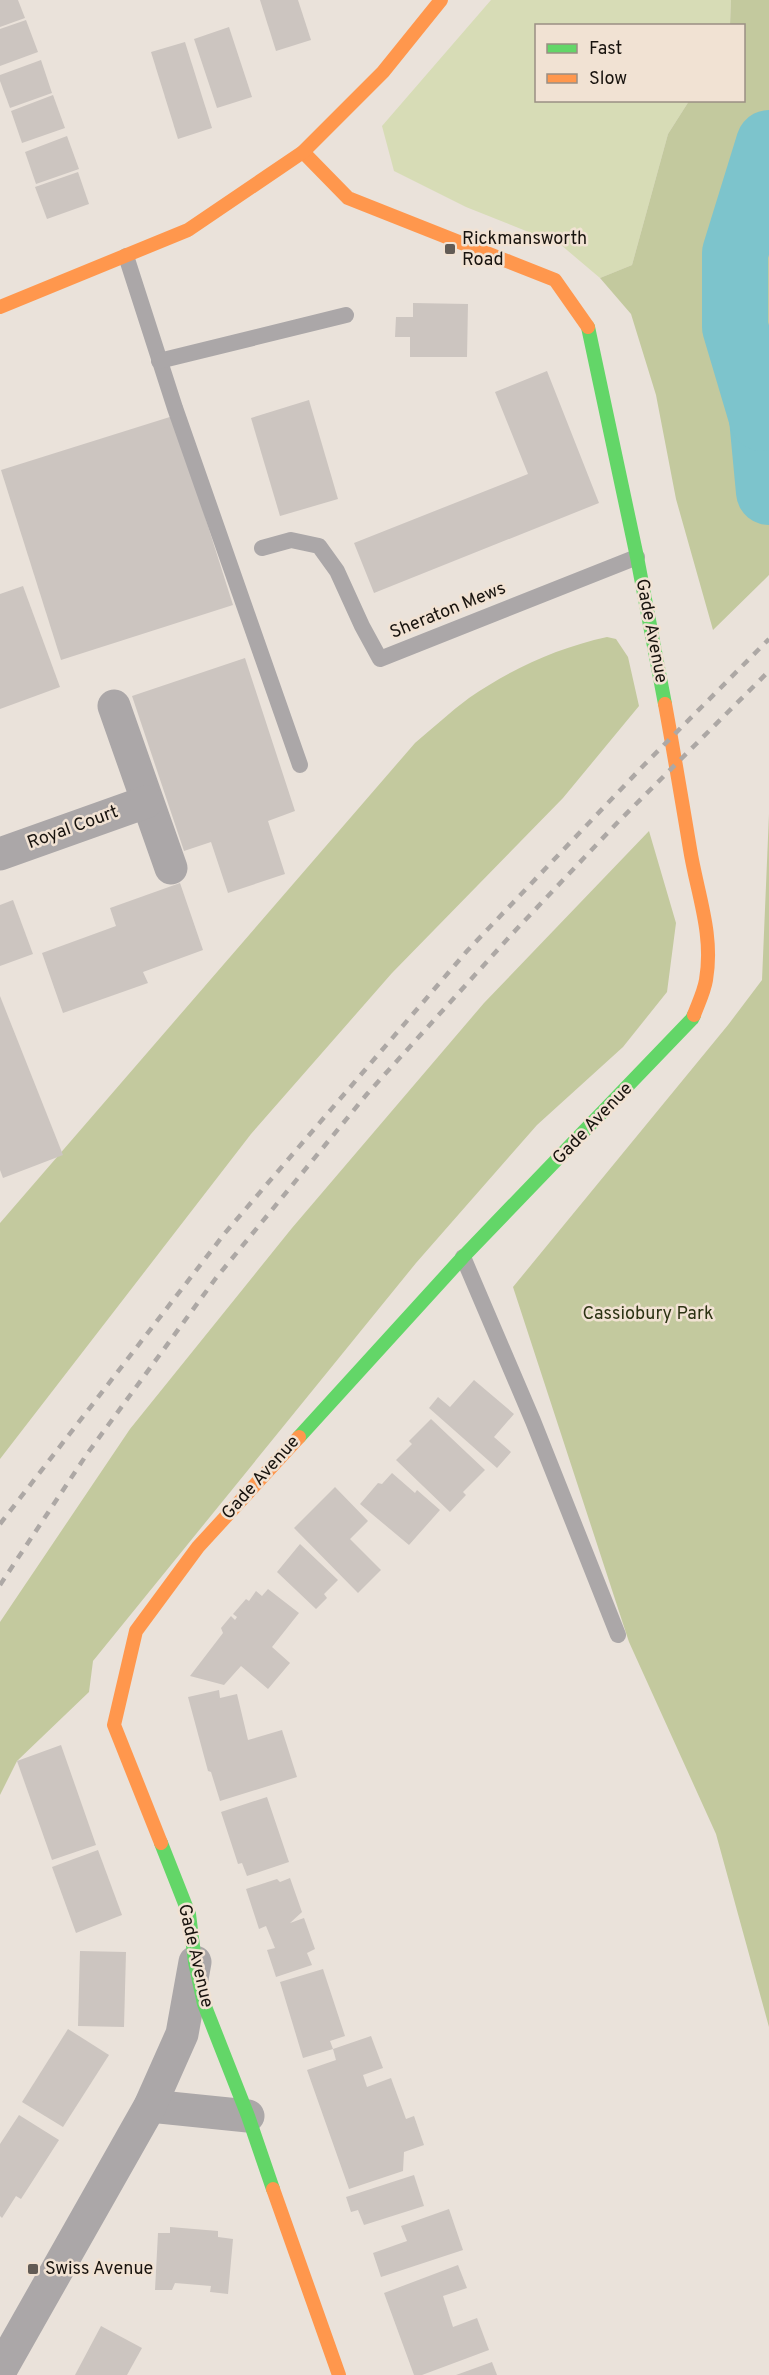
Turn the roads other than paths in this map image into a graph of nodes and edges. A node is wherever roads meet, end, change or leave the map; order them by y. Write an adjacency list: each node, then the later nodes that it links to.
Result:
1 (441, 0): 2 (street)
2 (303, 152): 3 (street); 8 (street, Gade Avenue)
3 (126, 256): 4 (street); 6 (lane)
4 (0, 307)
5 (346, 315): 6 (lane)
6 (159, 361): 10 (lane)
7 (262, 548): 8 (lane, Sheraton Mews)
8 (637, 557): 14 (street, Gade Avenue)
9 (114, 706): 11 (street)
10 (300, 765)
11 (146, 802): 12 (street, Royal Court); 13 (street)
12 (0, 854)
13 (171, 868)
14 (463, 1257): 15 (lane); 16 (street, Gade Avenue)
15 (618, 1635)
16 (195, 1962): 17 (street); 18 (street, Gade Avenue)
17 (150, 2106): 18 (street); 19 (street)
18 (248, 2116): 20 (street, Gade Avenue)
19 (0, 2371)
20 (339, 2375)

